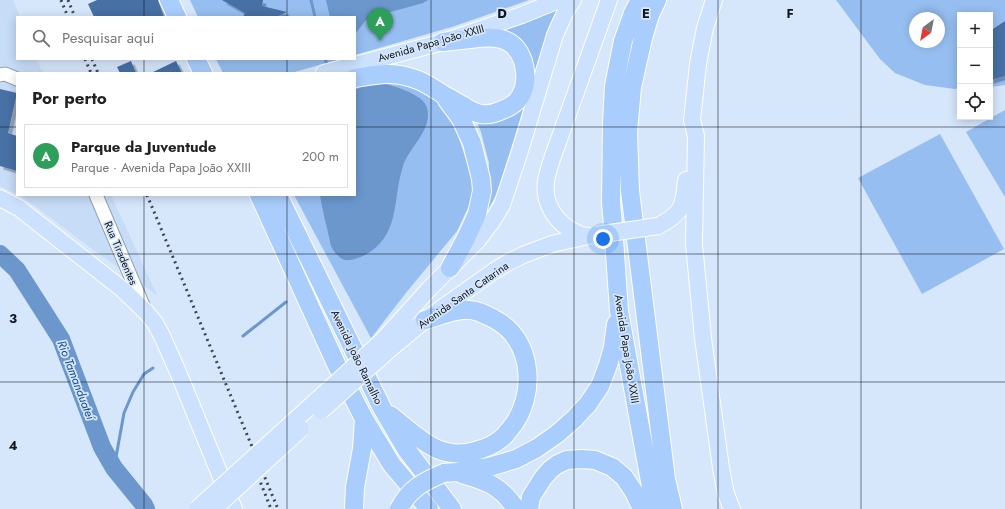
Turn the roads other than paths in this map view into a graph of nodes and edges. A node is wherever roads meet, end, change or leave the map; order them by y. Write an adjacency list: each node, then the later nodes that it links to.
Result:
1 (169, 0): 9 (highway)
2 (182, 0): 10 (highway)
3 (559, 0): 11 (main road, Avenida Papa João XXIII)
4 (573, 0): 27 (main road, Avenida Santa Catarina)
5 (608, 0): 26 (main road)
6 (640, 0): 28 (highway, Avenida Papa João XXIII)
7 (658, 0): 46 (highway, Avenida Papa João XXIII)
8 (714, 0): 21 (main road)
9 (177, 16)
10 (190, 16)
11 (443, 42): 16 (main road, Avenida Papa João XXIII); 20 (highway)
12 (196, 60): 14 (highway)
13 (209, 60): 15 (highway)
14 (202, 72)
15 (215, 72)
16 (355, 72)
17 (356, 72): 20 (highway)
18 (0, 75): 19 (street)
19 (16, 79)
20 (443, 94): 27 (highway)
21 (692, 120): 26 (main road, Avenida Santa Catarina, bridge); 47 (main road)
22 (96, 196): 29 (street, Rua Tiradentes)
23 (259, 196): 33 (highway, Avenida João Ramalho)
24 (0, 198): 29 (main road)
25 (285, 203): 32 (highway, Avenida João Ramalho)
26 (591, 235): 30 (main road, Avenida Santa Catarina)
27 (450, 268): 31 (main road, Avenida Santa Catarina)
28 (619, 311): 34 (highway); 45 (highway, Avenida Papa João XXIII)
29 (146, 312): 37 (main road)
30 (425, 320): 31 (main road, Avenida Santa Catarina); 32 (highway)
31 (386, 345): 35 (main road, bridge); 36 (main road, bridge)
32 (382, 408): 41 (highway, Avenida João Ramalho)
33 (364, 419): 38 (highway); 40 (highway, Avenida João Ramalho)
34 (451, 473): 39 (highway, bridge); 42 (highway)
35 (197, 509)
36 (214, 509)
37 (234, 509)
38 (354, 509)
39 (399, 509)
40 (429, 509)
41 (452, 509)
42 (516, 509)
43 (529, 509): 44 (highway)
44 (642, 509)
45 (655, 509)
46 (673, 509)
47 (732, 509)

